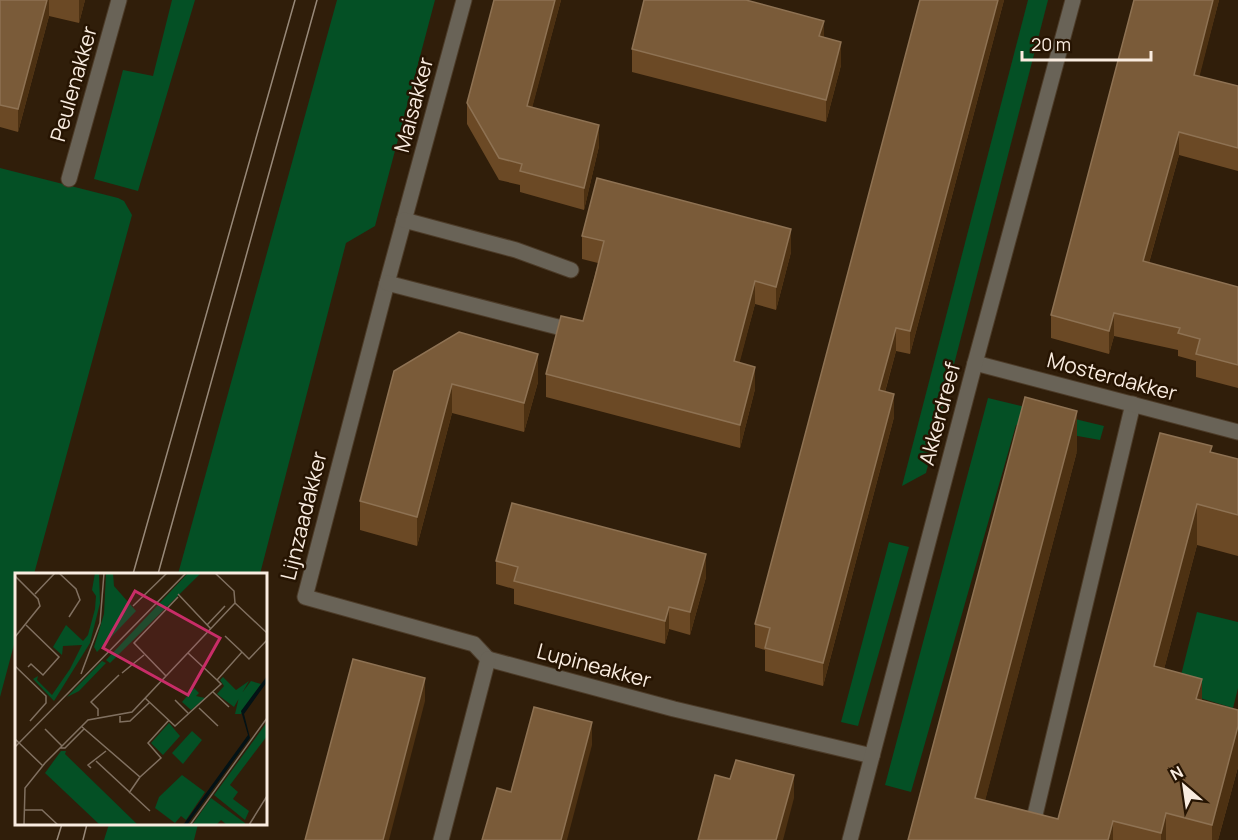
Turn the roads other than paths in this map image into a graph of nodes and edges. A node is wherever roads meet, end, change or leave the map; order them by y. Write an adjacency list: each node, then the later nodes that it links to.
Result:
1 (119, 0): 4 (street, Peulenakker)
2 (464, 0): 5 (street, Maisakker)
3 (1073, 0): 10 (street, Akkerdreef)
4 (69, 179)
5 (404, 220): 6 (street, Maisakker); 7 (street)
6 (395, 256): 8 (street, Lijnzaadakker)
7 (571, 270)
8 (387, 283): 9 (street); 13 (street, Lijnzaadakker)
9 (558, 327)
10 (975, 363): 11 (street, Mosterdakker); 14 (street, Akkerdreef)
11 (1133, 404): 12 (street, Mosterdakker); 17 (street)
12 (1238, 432)
13 (488, 659): 14 (street, Lupineakker); 15 (street)
14 (872, 756): 16 (street, Akkerdreef)
15 (441, 840)
16 (850, 840)
17 (1029, 840)

